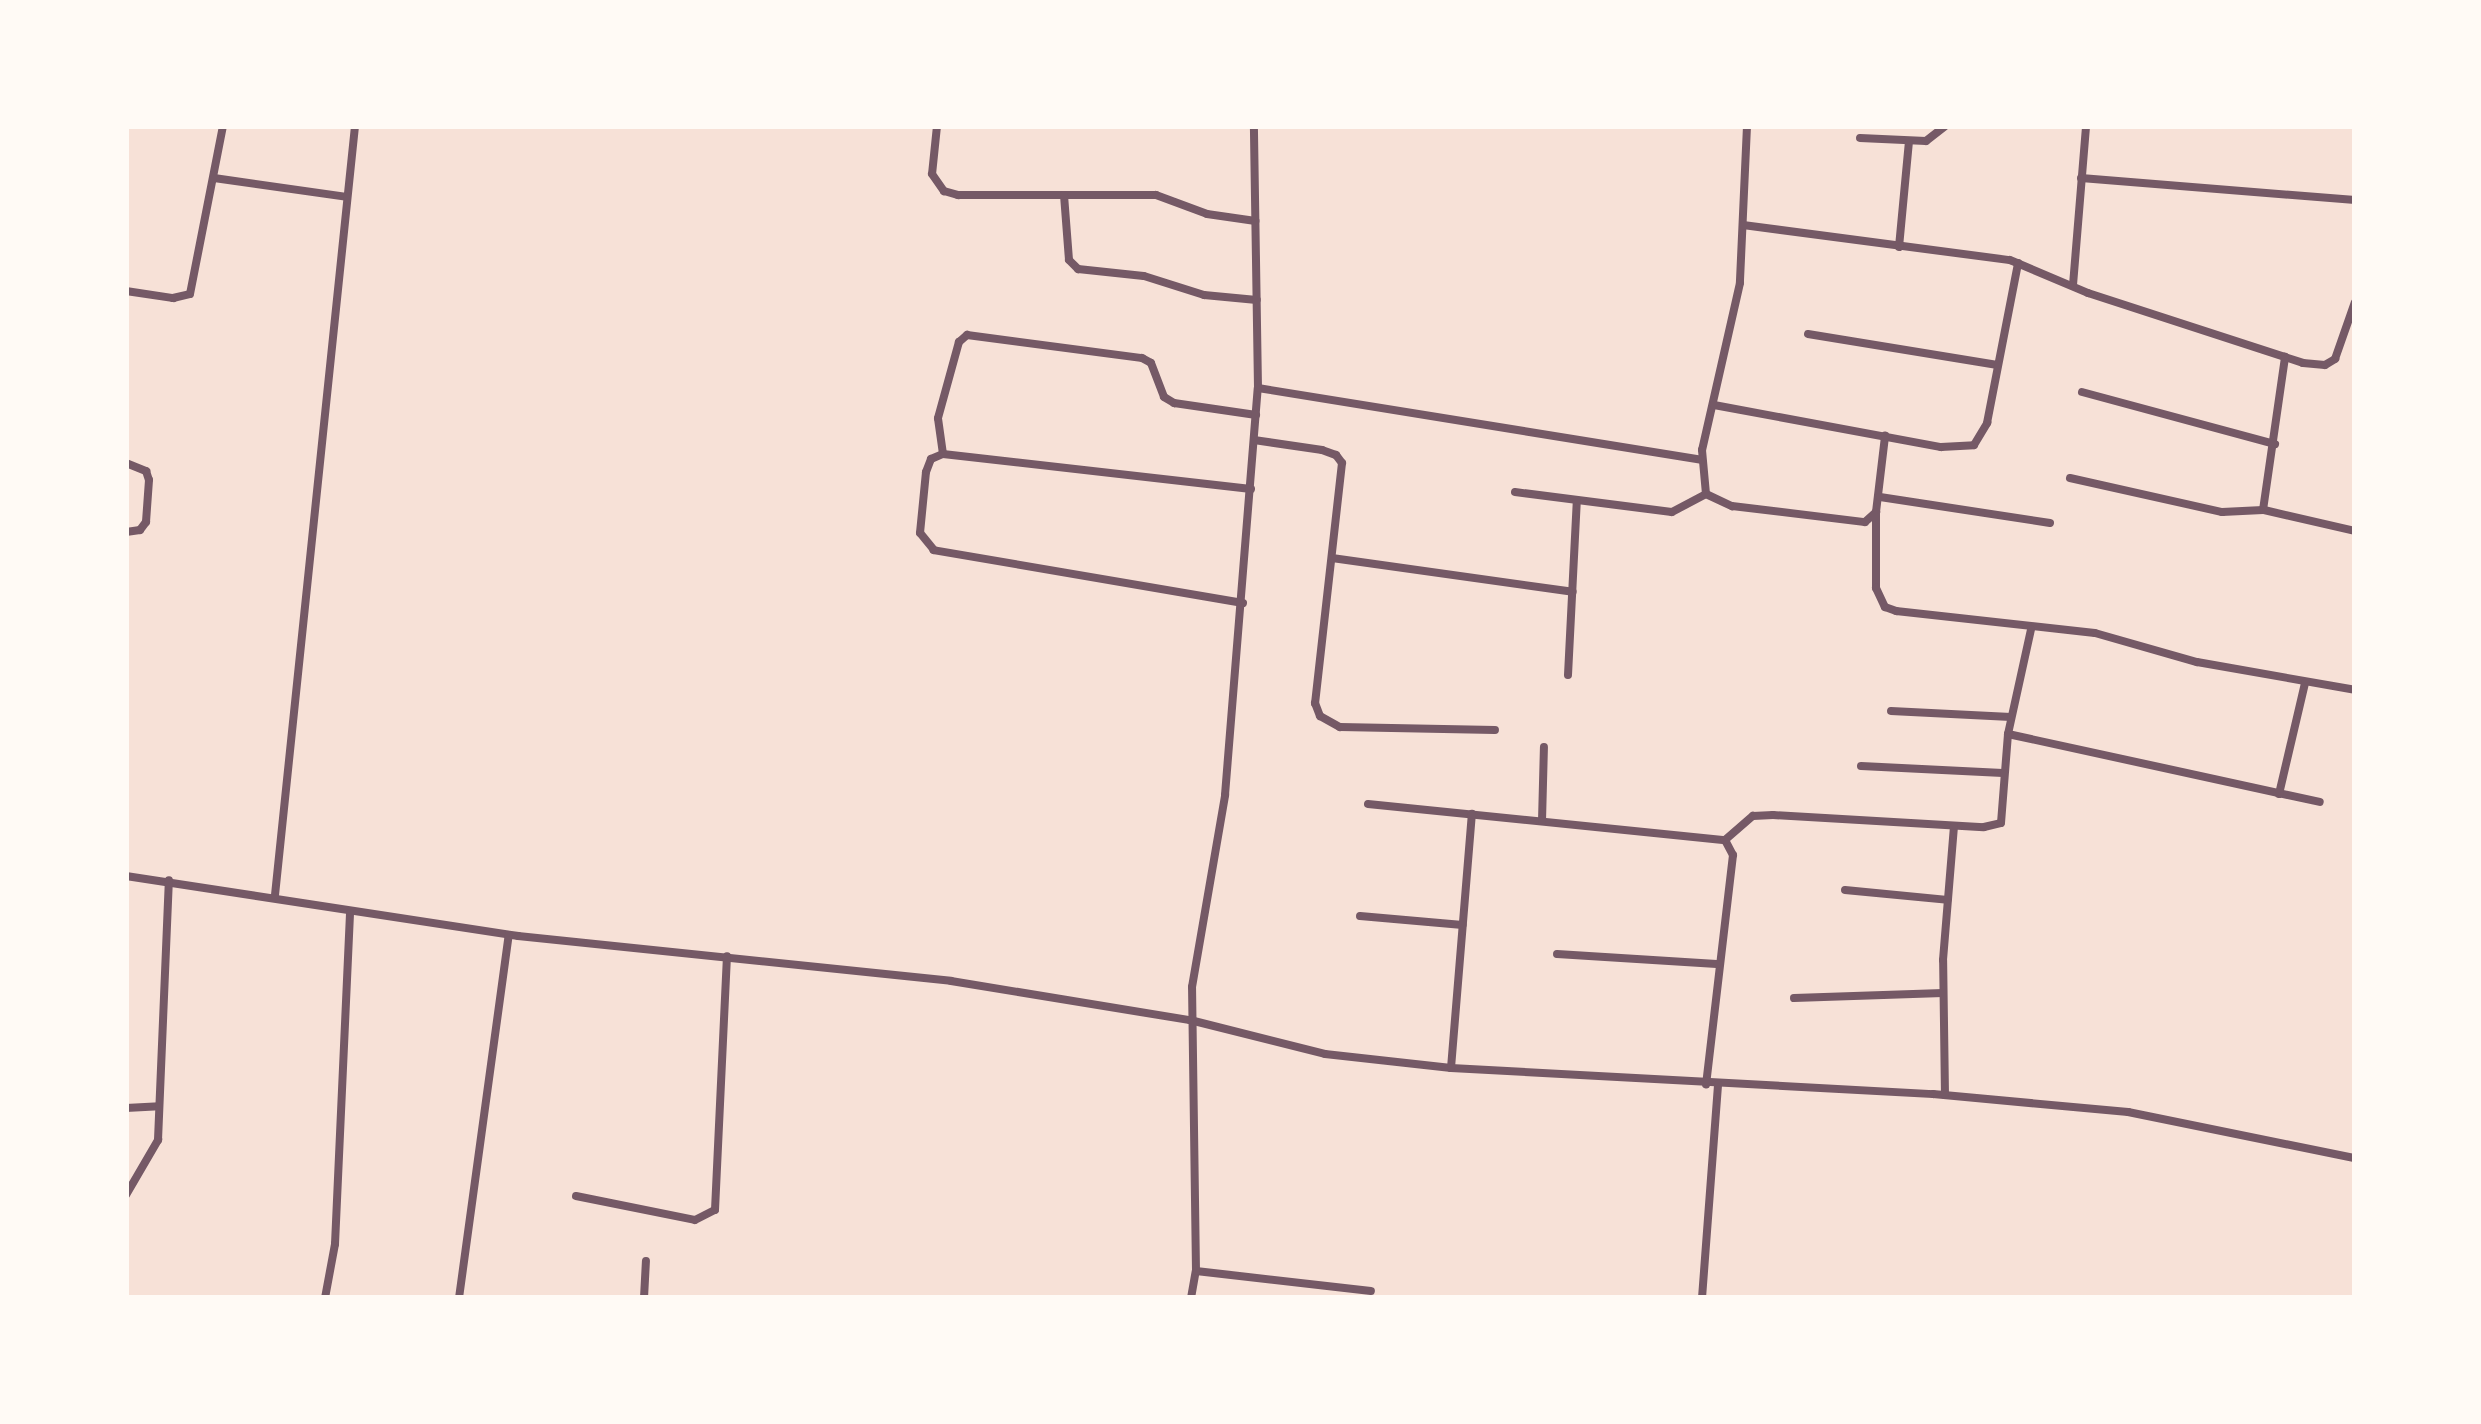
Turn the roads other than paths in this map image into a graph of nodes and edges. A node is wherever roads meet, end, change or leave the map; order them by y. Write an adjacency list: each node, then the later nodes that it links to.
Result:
1 (223, 126): 10 (street)
2 (355, 126): 13 (street)
3 (937, 126): 12 (street)
4 (1254, 126): 15 (street)
5 (1747, 126): 16 (street)
6 (1945, 126): 9 (street)
7 (2086, 126): 11 (street)
8 (1860, 138): 9 (street)
9 (1909, 142): 17 (street)
10 (214, 178): 13 (street); 20 (street)
11 (2081, 178): 14 (street); 19 (street)
12 (1064, 196): 15 (street); 21 (street)
13 (346, 197): 71 (street)
14 (2355, 200)
15 (1255, 221): 21 (street)
16 (1743, 225): 17 (street); 28 (street)
17 (1899, 248): 18 (street)
18 (2018, 263): 19 (street); 25 (street)
19 (2073, 285): 24 (street)
20 (126, 291)
21 (1257, 300): 26 (street)
22 (2355, 302): 24 (street)
23 (1808, 334): 25 (street)
24 (2285, 357): 32 (street)
25 (1997, 365): 30 (street)
26 (1258, 388): 29 (street); 34 (street)
27 (2082, 392): 32 (street)
28 (1714, 405): 30 (street); 34 (street)
29 (1256, 415): 31 (street); 33 (street)
30 (1885, 436): 40 (street)
31 (1254, 440): 37 (street); 47 (street)
32 (2275, 444): 42 (street)
33 (943, 454): 37 (street); 49 (street)
34 (1701, 460): 39 (street)
35 (126, 463): 46 (street)
36 (2070, 478): 42 (street)
37 (1252, 489): 49 (street)
38 (1515, 492): 41 (street)
39 (1706, 494): 41 (street); 43 (street)
40 (1880, 497): 43 (street); 44 (street)
41 (1577, 500): 48 (street)
42 (2263, 509): 45 (street)
43 (1876, 512): 50 (street)
44 (2050, 524)
45 (2355, 531)
46 (126, 532)
47 (1332, 558): 48 (street); 56 (street)
48 (1574, 592): 51 (street)
49 (1243, 603): 82 (street)
50 (2032, 629): 52 (street); 55 (street)
51 (1568, 675)
52 (2305, 683): 53 (street); 61 (street)
53 (2355, 690)
54 (1891, 711): 55 (street)
55 (2011, 718): 57 (street)
56 (1495, 730)
57 (2008, 734): 60 (street); 61 (street)
58 (1544, 747): 65 (street)
59 (1861, 766): 60 (street)
60 (2003, 773): 66 (street)
61 (2278, 794): 62 (street)
62 (2320, 802)
63 (1368, 804): 64 (street)
64 (1472, 814): 65 (street); 75 (street)
65 (1542, 821): 67 (street)
66 (1954, 826): 67 (street); 72 (street)
67 (1725, 840): 79 (street)
68 (126, 876): 69 (street)
69 (169, 880): 71 (street); 87 (street)
70 (1845, 890): 72 (street)
71 (274, 895): 73 (street)
72 (1948, 900): 80 (street)
73 (350, 913): 76 (street); 95 (street)
74 (1360, 916): 75 (street)
75 (1463, 925): 83 (street)
76 (508, 935): 78 (street); 96 (street)
77 (1557, 954): 79 (street)
78 (727, 956): 82 (street); 91 (street)
79 (1718, 964): 84 (street)
80 (1943, 993): 81 (street); 86 (street)
81 (1794, 998)
82 (1190, 1020): 83 (street); 93 (street)
83 (1451, 1068): 84 (street)
84 (1706, 1084): 85 (street)
85 (1718, 1085): 86 (street); 99 (street)
86 (1945, 1095): 89 (street)
87 (159, 1106): 88 (street); 90 (street)
88 (126, 1108)
89 (2355, 1158)
90 (126, 1195)
91 (576, 1196)
92 (646, 1261): 97 (street)
93 (1196, 1270): 94 (street); 98 (street)
94 (1371, 1291)
95 (325, 1298)
96 (459, 1298)
97 (644, 1298)
98 (1191, 1298)
99 (1702, 1298)

